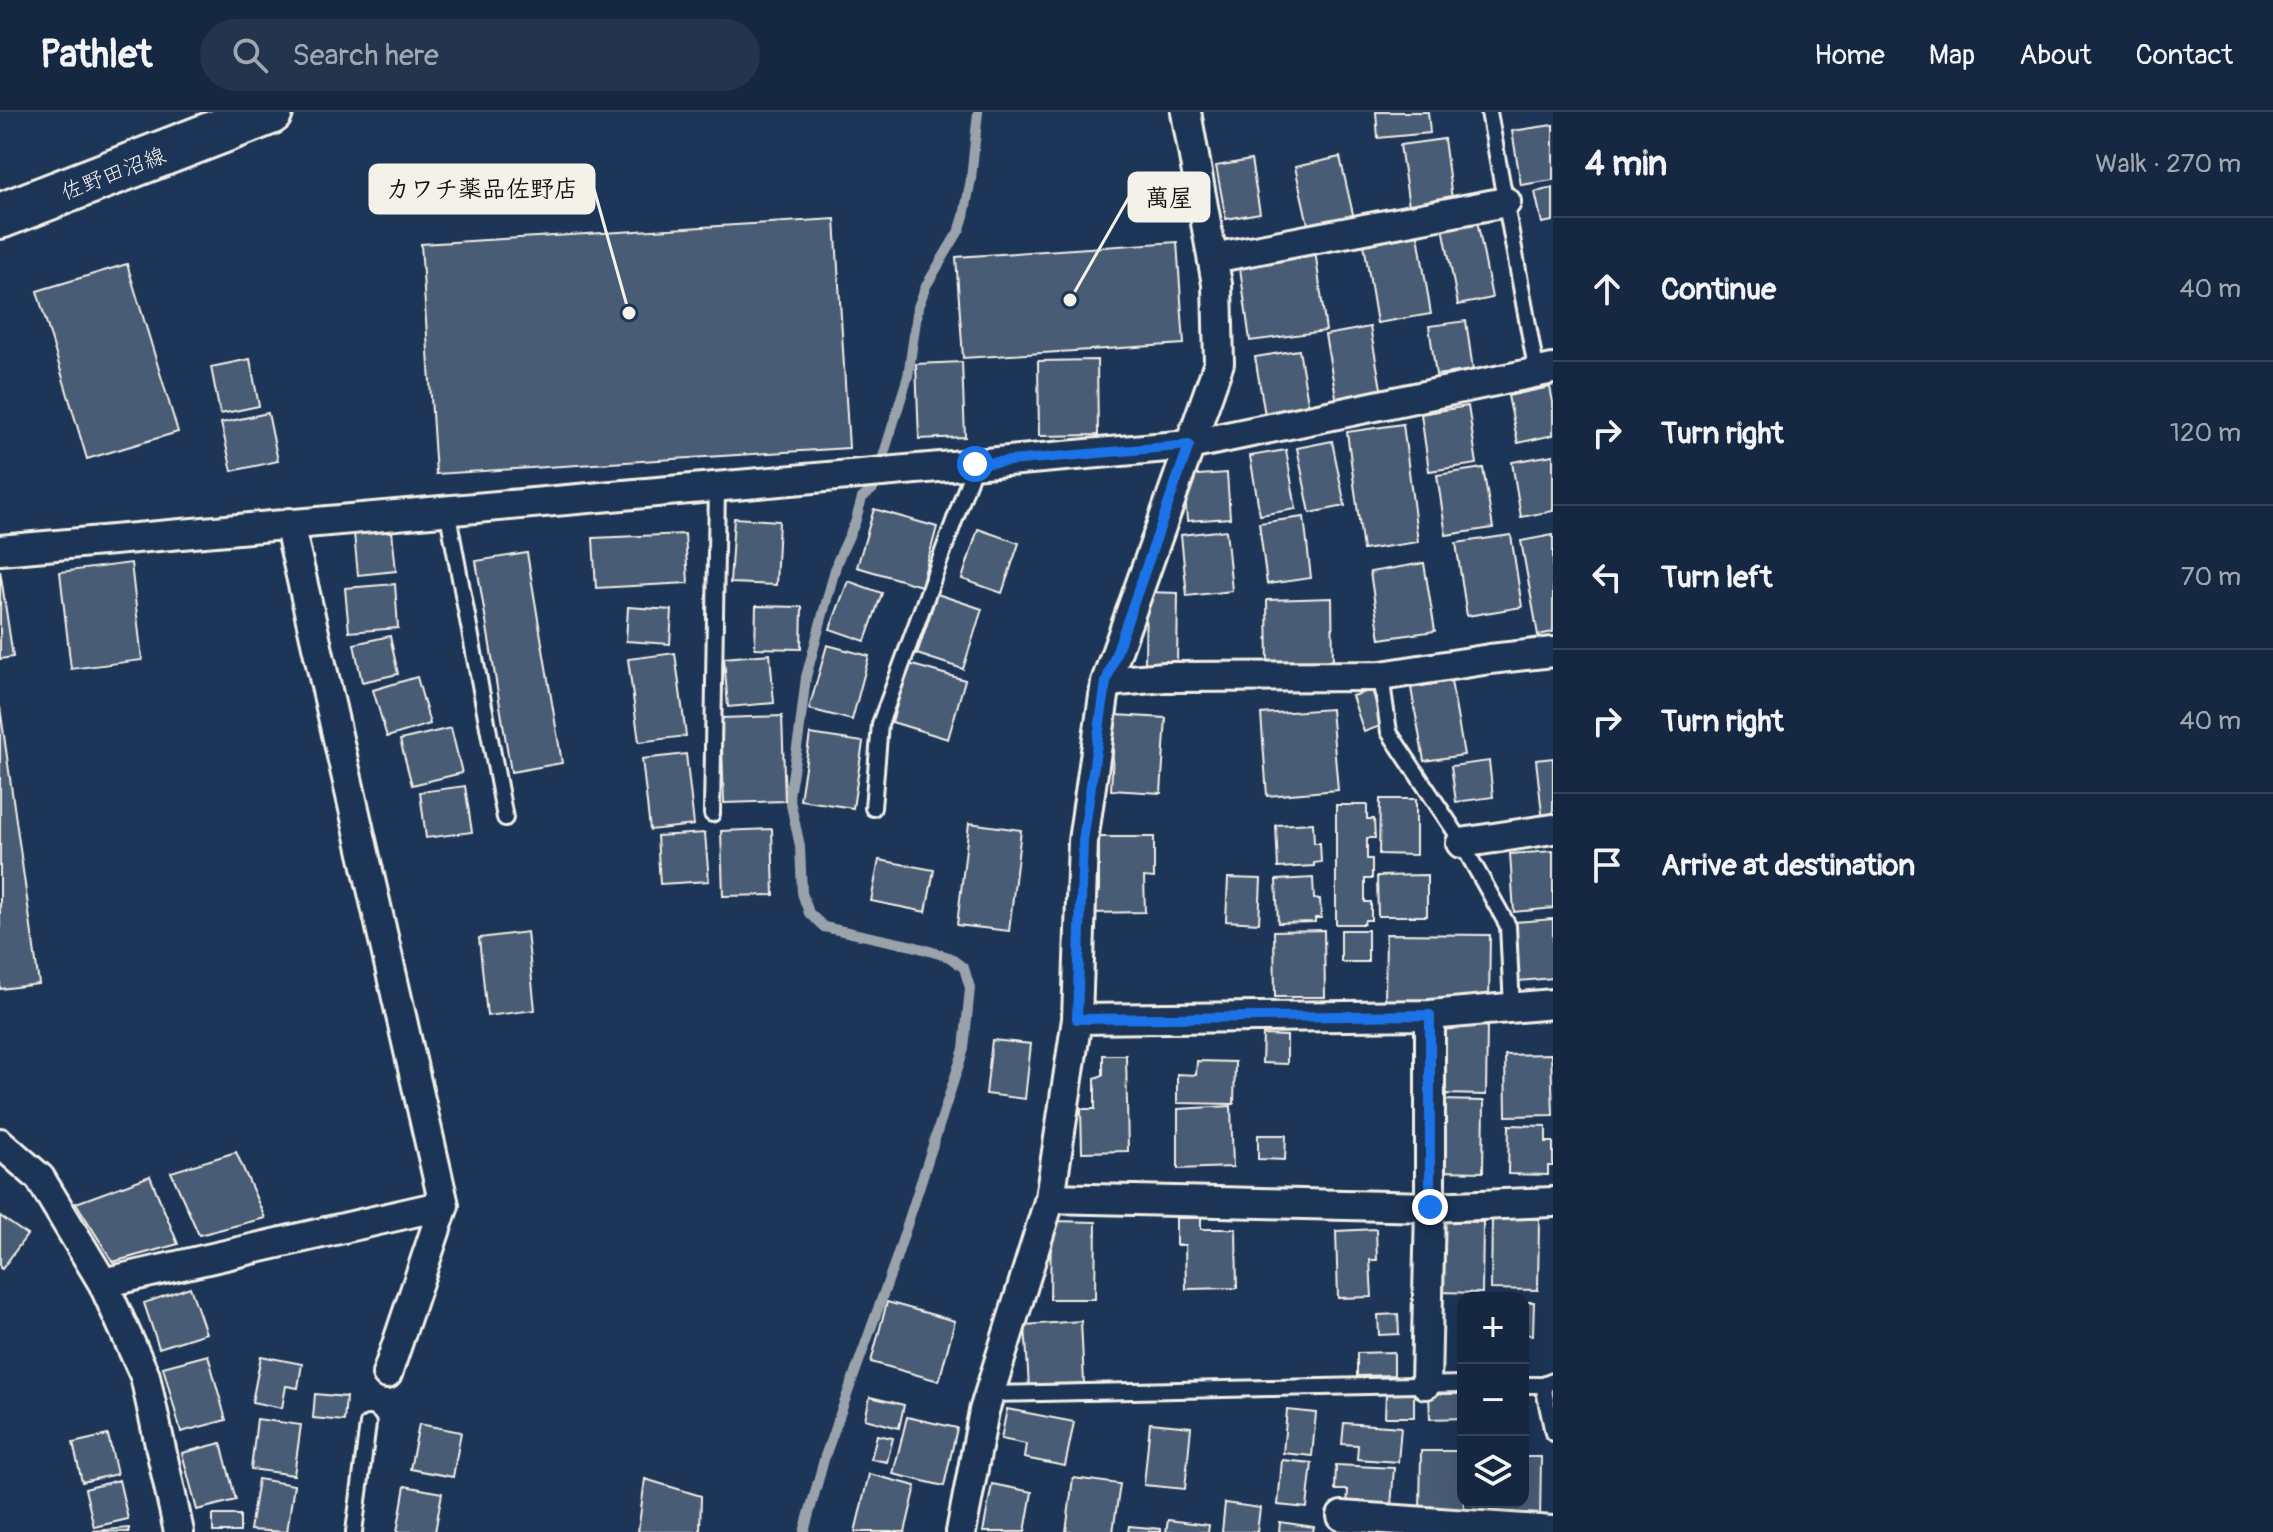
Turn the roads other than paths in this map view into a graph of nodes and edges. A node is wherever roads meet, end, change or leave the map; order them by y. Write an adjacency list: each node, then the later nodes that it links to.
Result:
1 (270, 112): 5 (main road, 佐野田沼線)
2 (1186, 112): 6 (street)
3 (1489, 112): 4 (lane)
4 (1506, 202): 6 (street); 7 (lane)
5 (0, 216)
6 (1213, 258): 8 (street)
7 (1545, 372): 8 (street)
8 (1189, 445): 9 (street); 16 (street)
9 (975, 464): 10 (street); 17 (lane)
10 (717, 486): 11 (street); 18 (lane)
11 (447, 509): 12 (street); 19 (lane)
12 (289, 523): 13 (street); 29 (street)
13 (0, 550)
14 (1553, 652): 15 (street)
15 (1381, 676): 16 (street); 21 (lane)
16 (1106, 682): 25 (street)
17 (873, 808)
18 (712, 814)
19 (505, 818)
20 (1553, 829): 21 (street)
21 (1461, 843): 23 (lane)
22 (1553, 1004): 23 (street)
23 (1512, 1008): 24 (street)
24 (1430, 1015): 25 (street); 30 (street)
25 (1077, 1019): 27 (street)
26 (0, 1143): 31 (street)
27 (1050, 1198): 30 (street); 36 (street)
28 (1553, 1202): 30 (street)
29 (444, 1205): 31 (street); 32 (street)
30 (1430, 1207): 34 (street)
31 (103, 1283): 41 (street)
32 (387, 1374)
33 (1548, 1383): 38 (lane)
34 (1426, 1384): 35 (lane); 36 (lane)
35 (1457, 1384)
36 (990, 1394): 43 (street)
37 (368, 1424): 42 (lane)
38 (1553, 1433)
39 (1342, 1516): 40 (street)
40 (1553, 1531)
41 (179, 1532)
42 (354, 1532)
43 (961, 1532)

